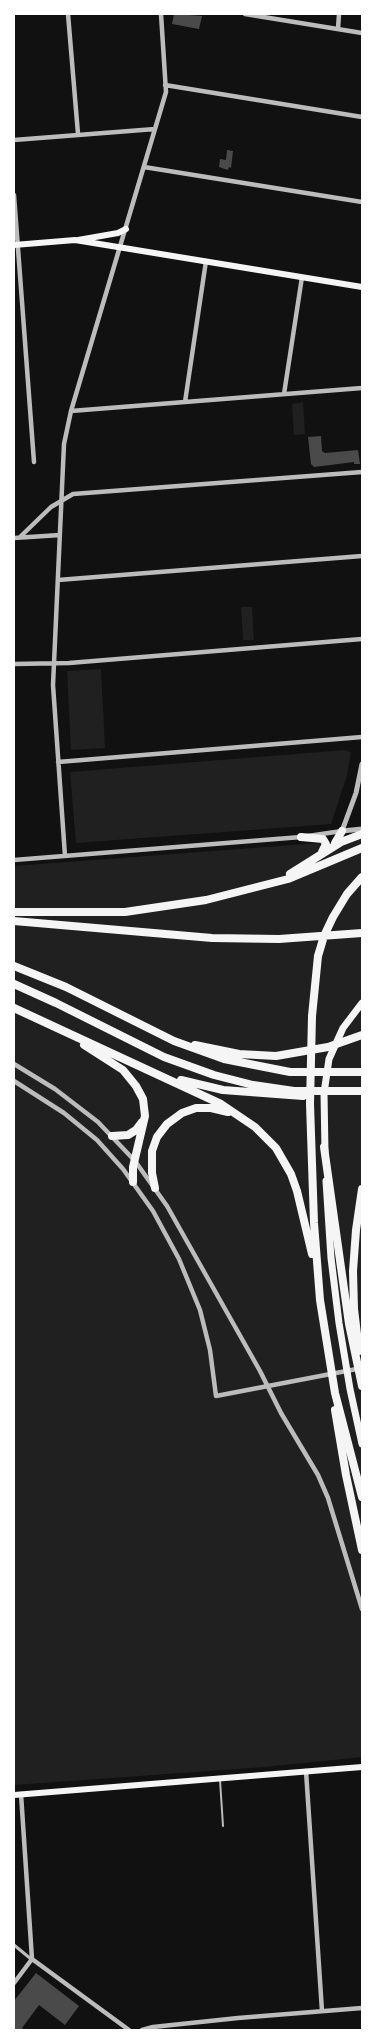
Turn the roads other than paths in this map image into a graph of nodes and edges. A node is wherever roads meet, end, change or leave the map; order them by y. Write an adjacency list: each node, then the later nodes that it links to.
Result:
1 (68, 14): 10 (street)
2 (161, 14): 7 (street)
3 (245, 14): 5 (street)
4 (339, 14): 5 (street)
5 (338, 29): 6 (street)
6 (362, 33)
7 (165, 85): 8 (street); 9 (street)
8 (362, 117)
9 (155, 129): 10 (street); 12 (street)
10 (78, 134): 11 (street)
11 (14, 140)
12 (144, 168): 14 (street); 15 (street)
13 (14, 195): 17 (street)
14 (362, 202)
15 (126, 229): 16 (main road); 18 (street)
16 (75, 240): 17 (main road); 18 (main road)
17 (16, 245): 26 (street)
18 (120, 248): 19 (main road); 25 (street)
19 (206, 262): 20 (main road); 24 (street)
20 (302, 277): 21 (main road); 23 (street)
21 (362, 287)
22 (362, 388): 23 (street)
23 (284, 394): 24 (street)
24 (185, 402): 25 (street)
25 (71, 411): 28 (street)
26 (34, 462)
27 (362, 472): 28 (street)
28 (61, 501): 29 (street); 30 (street)
29 (60, 534): 30 (street); 33 (street)
30 (20, 537): 31 (street)
31 (14, 538)
32 (362, 556): 33 (street)
33 (58, 580): 35 (street)
34 (362, 639): 35 (street)
35 (54, 662): 36 (street); 38 (street)
36 (14, 664)
37 (362, 737): 38 (street)
38 (58, 762): 46 (street)
39 (362, 764): 41 (street)
40 (362, 829): 41 (street)
41 (342, 831): 43 (street); 44 (highway)
42 (362, 834): 44 (highway)
43 (301, 836): 46 (street); 47 (highway)
44 (332, 847): 47 (highway)
45 (362, 848): 51 (highway)
46 (65, 856): 48 (street)
47 (318, 856): 51 (highway)
48 (14, 860)
49 (362, 877): 52 (highway)
50 (362, 882): 52 (highway)
51 (270, 884): 53 (highway)
52 (337, 910): 76 (highway)
53 (14, 912)
54 (14, 922): 55 (highway)
55 (362, 933)
56 (14, 966): 61 (highway)
57 (14, 984): 67 (highway)
58 (362, 1003): 71 (main road)
59 (14, 1008): 60 (highway)
60 (46, 1023): 63 (highway); 68 (highway)
61 (162, 1035): 62 (highway); 65 (highway)
62 (362, 1035)
63 (130, 1061): 67 (highway); 69 (highway)
64 (14, 1064): 70 (street)
65 (362, 1072)
66 (14, 1081): 73 (street)
67 (362, 1092)
68 (145, 1112): 70 (highway); 72 (highway)
69 (243, 1118): 74 (highway); 76 (highway)
70 (112, 1136): 72 (street)
71 (324, 1147): 80 (highway); 81 (main road)
72 (135, 1161): 73 (highway); 74 (street)
73 (133, 1182): 79 (street)
74 (155, 1188): 79 (street)
75 (362, 1189): 78 (highway)
76 (317, 1277): 77 (highway)
77 (325, 1338): 82 (highway); 83 (highway)
78 (362, 1369): 79 (street)
79 (268, 1386): 84 (street)
80 (362, 1386)
81 (362, 1444)
82 (362, 1497)
83 (362, 1550)
84 (362, 1609)
85 (362, 1767): 86 (main road)
86 (306, 1770): 87 (main road); 94 (street)
87 (220, 1777): 88 (main road); 89 (lane)
88 (17, 1795): 91 (street)
89 (223, 1826)
90 (14, 1945): 91 (street)
91 (32, 1959): 92 (street); 95 (street)
92 (14, 1983)
93 (362, 2008): 94 (street)
94 (322, 2011): 96 (street)
95 (129, 2030)
96 (142, 2030)

